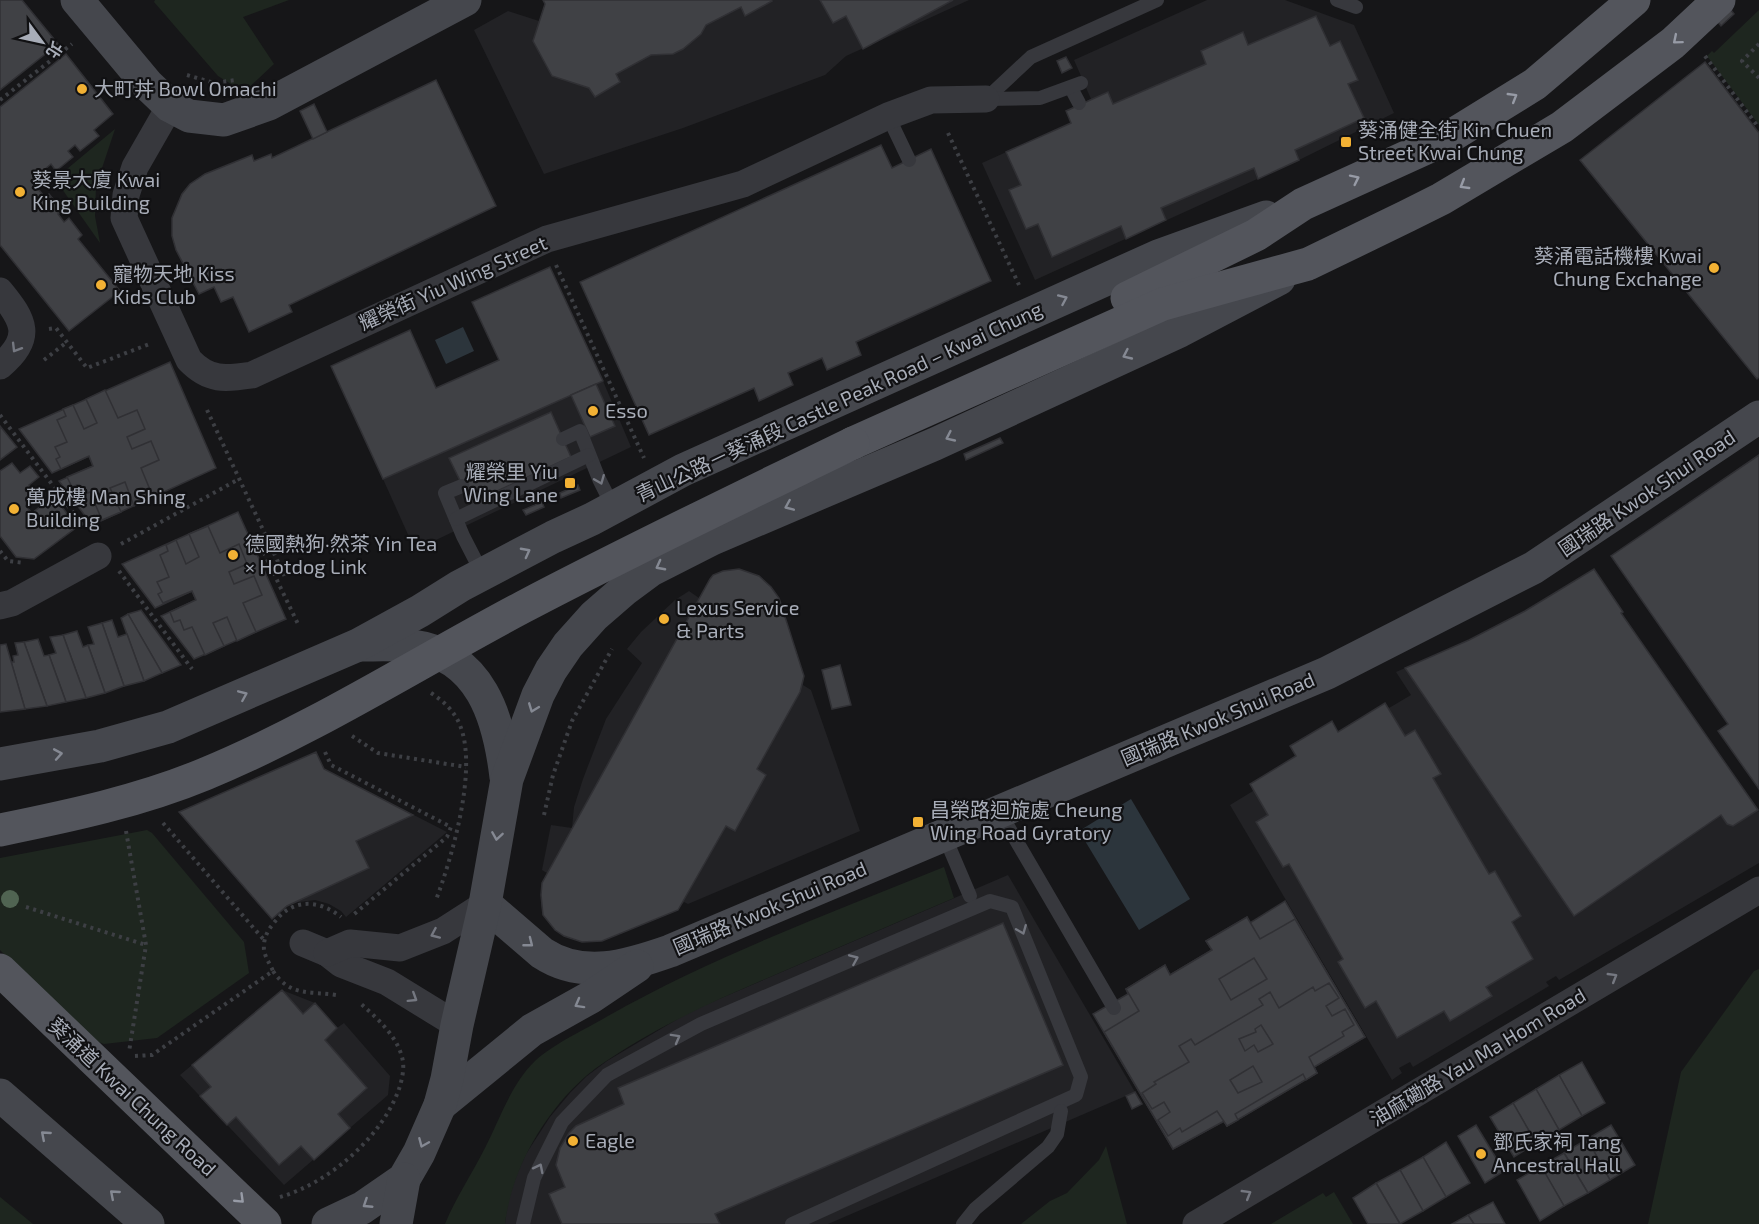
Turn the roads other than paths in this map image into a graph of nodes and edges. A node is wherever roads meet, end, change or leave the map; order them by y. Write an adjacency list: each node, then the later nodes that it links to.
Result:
1 (77, 0): 10 (main road)
2 (465, 0): 10 (main road)
3 (1157, 0): 8 (lane)
4 (1337, 0): 7 (lane)
5 (1634, 0): 13 (main road, 青山公路－葵涌段 Castle Peak Road – Kwai Chung, one-way to 5)
6 (1719, 0): 14 (main road, 青山公路－葵涌段 Castle Peak Road – Kwai Chung, one-way to 14)
7 (1356, 7)
8 (986, 99): 9 (lane); 11 (street, 耀榮街 Yiu Wing Street)
9 (1078, 103)
10 (170, 106): 11 (street, 耀榮街 Yiu Wing Street)
11 (888, 116): 12 (lane)
12 (909, 160)
13 (1302, 204): 18 (main road, 青山公路－葵涌段 Castle Peak Road – Kwai Chung); 22 (main road, 青山公路－葵涌段 Castle Peak Road – Kwai Chung, one-way to 13)
14 (1308, 264): 18 (main road, 青山公路－葵涌段 Castle Peak Road – Kwai Chung); 29 (main road, 青山公路－葵涌段 Castle Peak Road – Kwai Chung, one-way to 29)
15 (0, 291): 16 (street, one-way to 16)
16 (0, 366)
17 (1759, 417): 31 (main road, 國瑞路 Kwok Shui Road)
18 (848, 434): 30 (main road, 青山公路－葵涌段 Castle Peak Road – Kwai Chung); 32 (main road, 青山公路－葵涌段 Castle Peak Road – Kwai Chung, bridge)
19 (562, 438): 20 (lane)
20 (589, 455): 22 (lane, one-way to 22); 23 (lane)
21 (462, 486): 23 (lane)
22 (613, 508): 25 (main road, 青山公路－葵涌段 Castle Peak Road – Kwai Chung, one-way to 22)
23 (456, 519): 25 (lane)
24 (111, 558): 26 (street)
25 (483, 575): 27 (main road, 青山公路－葵涌段 Castle Peak Road – Kwai Chung)
26 (4, 599)
27 (358, 645): 28 (main road, 青山公路－葵涌段 Castle Peak Road – Kwai Chung, one-way to 27); 29 (main road, 青山公路－葵涌段 Castle Peak Road – Kwai Chung)
28 (0, 764)
29 (507, 779): 36 (main road, 青山公路－葵涌段 Castle Peak Road – Kwai Chung, one-way to 36)
30 (0, 811)
31 (999, 811): 33 (main road, 國瑞路 Kwok Shui Road); 40 (lane)
32 (0, 830)
33 (944, 835): 35 (lane); 37 (main road, 國瑞路 Kwok Shui Road)
34 (1759, 890): 54 (street, 油麻磡路 Yau Ma Hom Road, one-way to 34)
35 (970, 896)
36 (485, 904): 37 (main road, 國瑞路 Kwok Shui Road, one-way to 37); 41 (main road, 青山公路－葵涌段 Castle Peak Road – Kwai Chung); 41 (street, one-way to 41)
37 (646, 960): 43 (main road, 國瑞路 Kwok Shui Road, one-way to 43)
38 (0, 970): 46 (main road, 葵涌道 Kwai Chung Road, one-way to 46, bridge)
39 (0, 997): 48 (main road, 葵涌道 Kwai Chung Road)
40 (1114, 1008)
41 (457, 1025): 43 (main road, 國瑞路 Kwok Shui Road)
42 (0, 1095): 47 (main road, one-way to 42)
43 (440, 1105): 45 (main road, 國瑞路 Kwok Shui Road, one-way to 45)
44 (1061, 1111): 53 (lane)
45 (404, 1179): 49 (main road, 國瑞路 Kwok Shui Road, one-way to 49); 50 (main road)
46 (269, 1212)
47 (148, 1224)
48 (233, 1224)
49 (328, 1224)
50 (396, 1224)
51 (523, 1224): 52 (lane, one-way to 52)
52 (792, 1224)
53 (963, 1224)
54 (1196, 1224)

